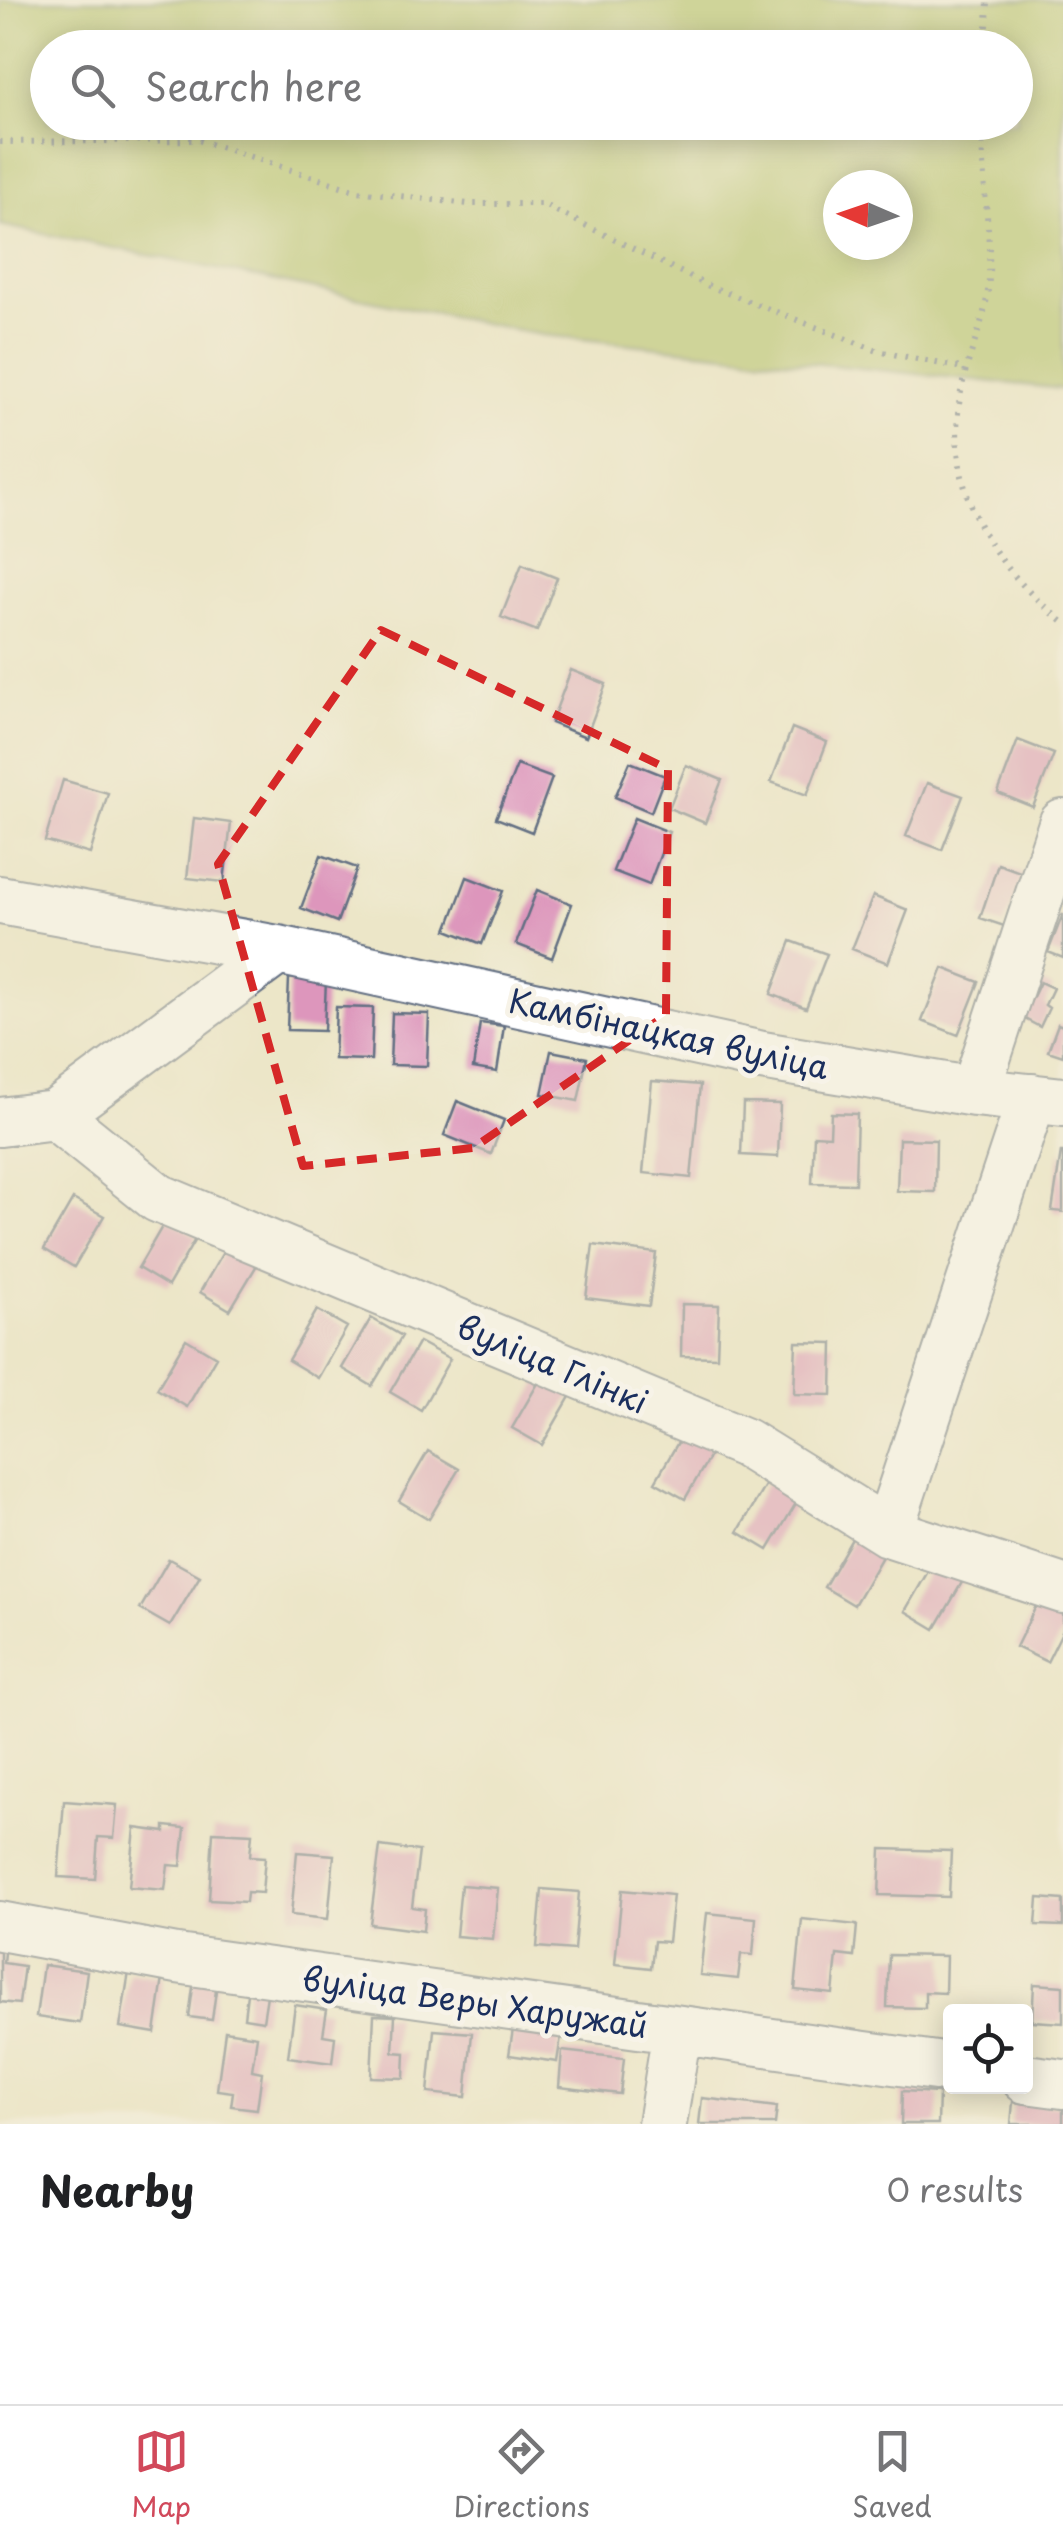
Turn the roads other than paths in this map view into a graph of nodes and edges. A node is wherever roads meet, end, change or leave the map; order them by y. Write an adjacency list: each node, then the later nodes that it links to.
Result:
1 (1063, 824): 4 (street)
2 (0, 900): 3 (street, Камбінацкая вуліца)
3 (278, 950): 4 (street, Камбінацкая вуліца); 6 (street)
4 (976, 1092): 5 (street, Камбінацкая вуліца)
5 (1048, 1100): 8 (street)
6 (56, 1114): 7 (street); 8 (street, вуліца Глінкі)
7 (0, 1122)
8 (888, 1532): 9 (street, вуліца Глінкі)
9 (1063, 1590)
10 (0, 1926): 11 (street, вуліца Веры Харужай)
11 (676, 2030): 12 (street, вуліца Веры Харужай); 15 (street)
12 (943, 2067)
13 (1033, 2080): 14 (street)
14 (1063, 2084)
15 (662, 2124)

